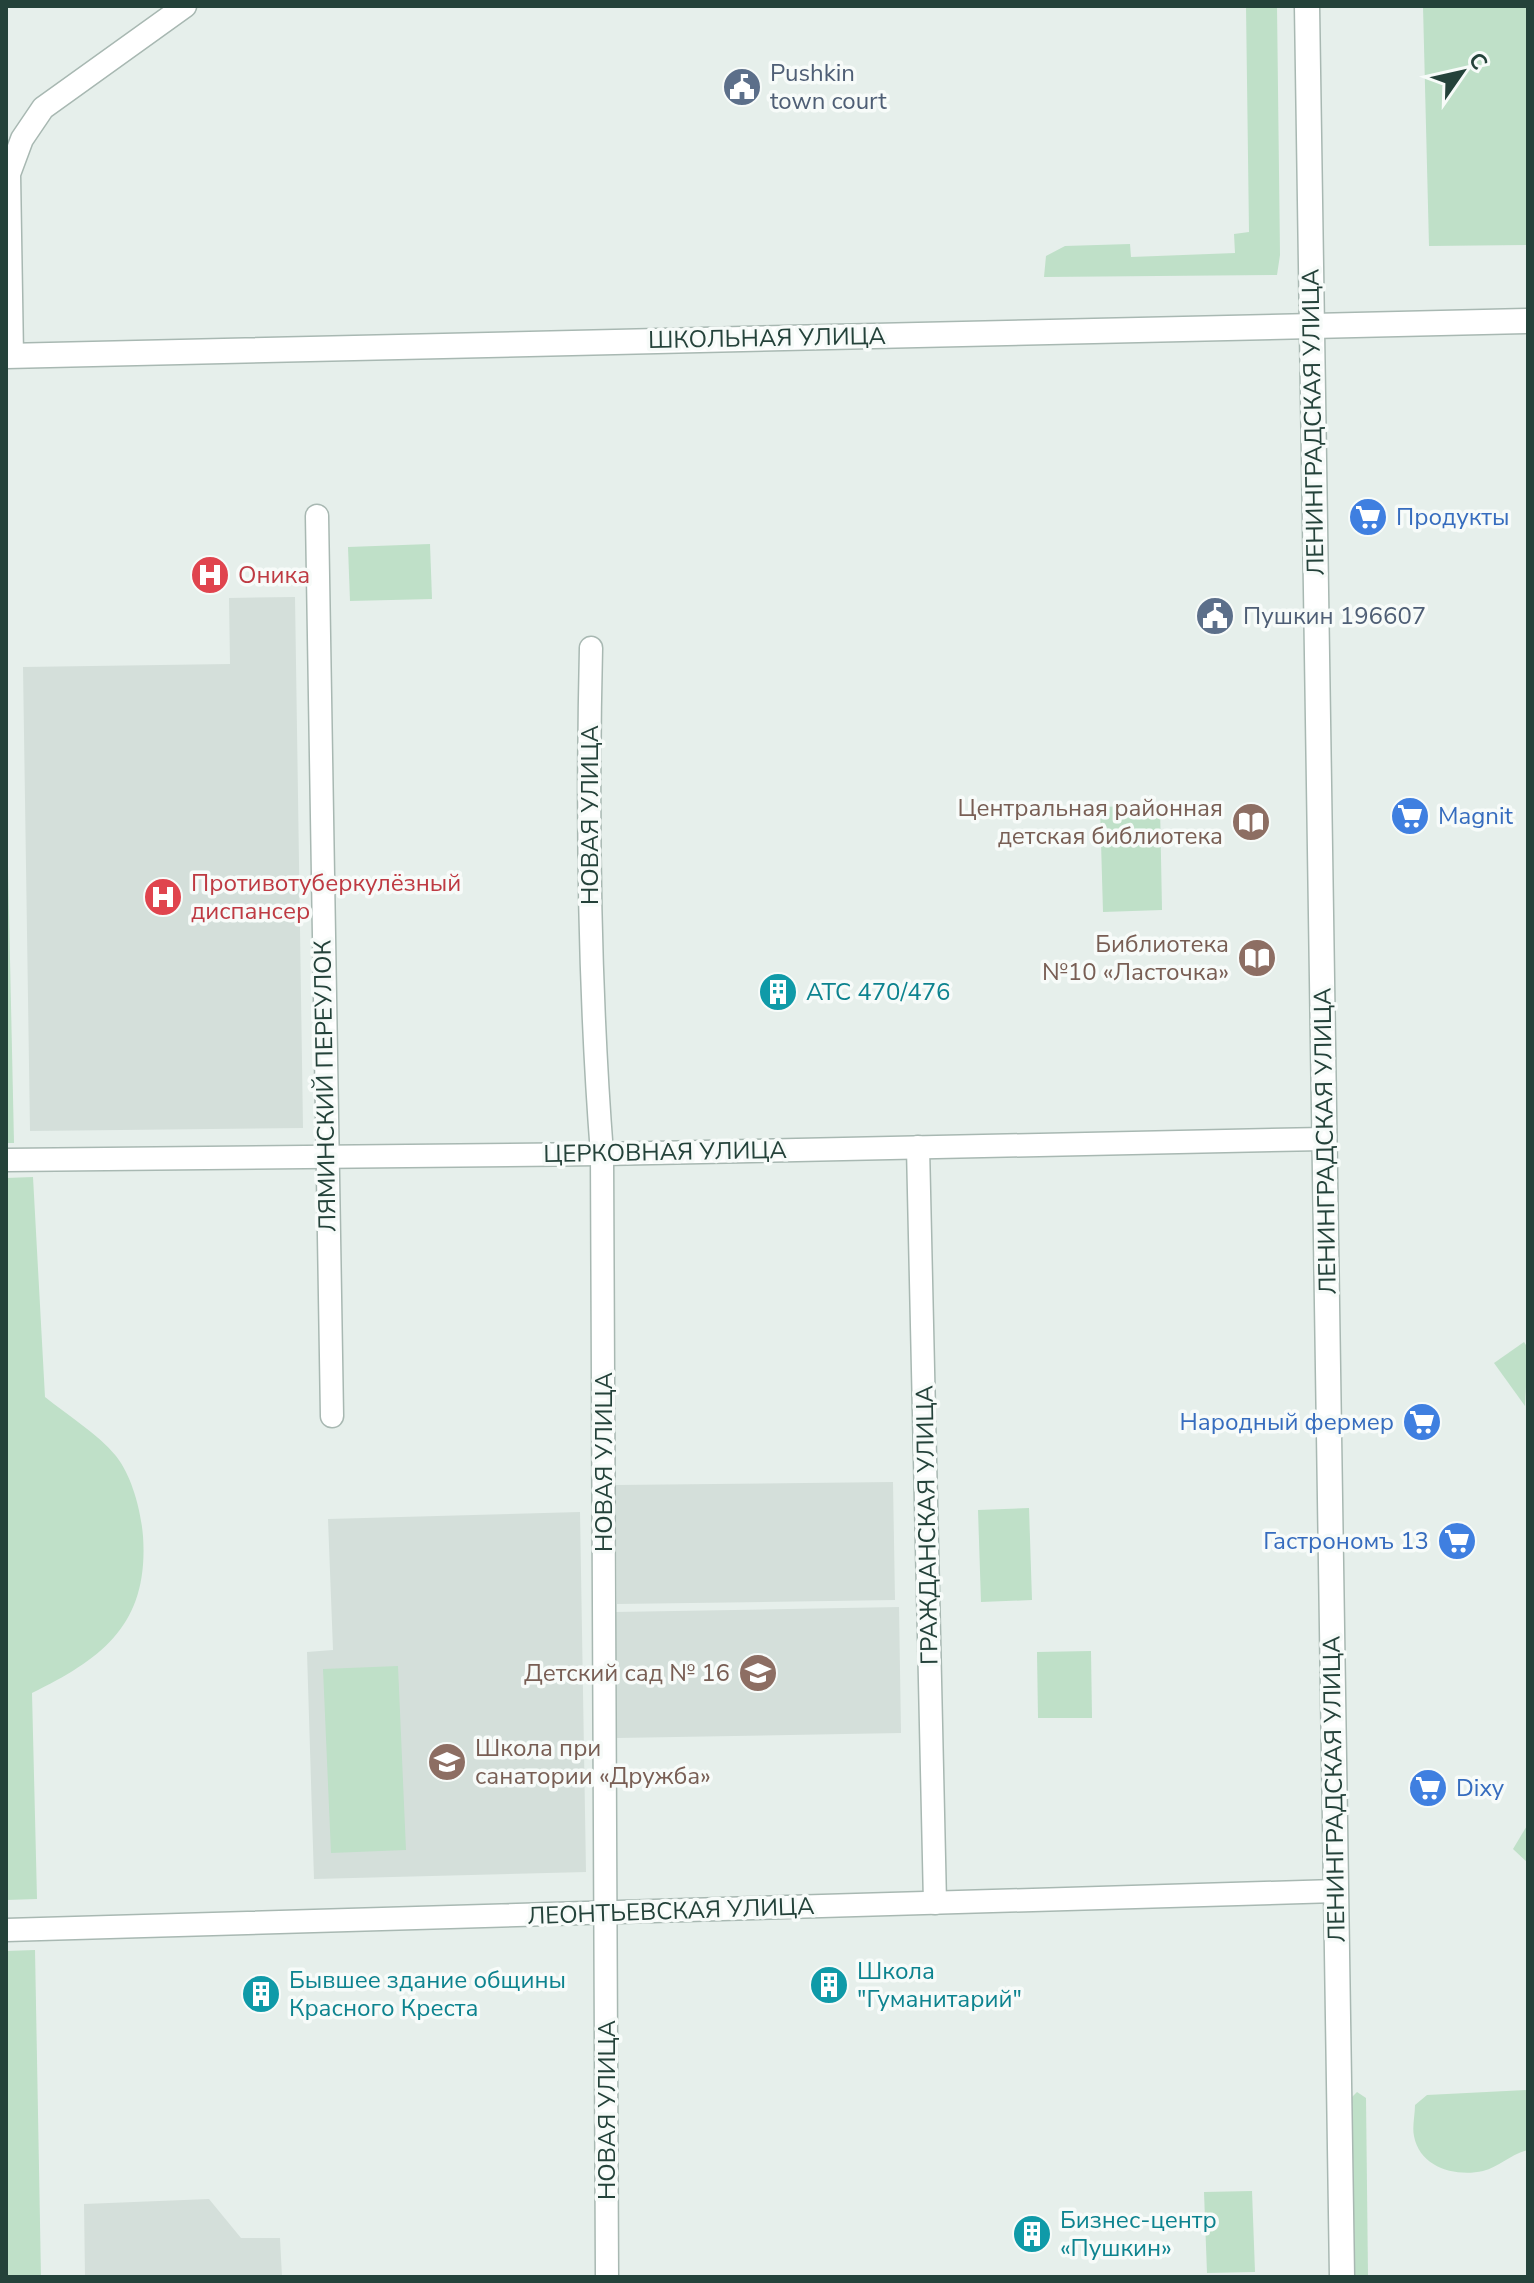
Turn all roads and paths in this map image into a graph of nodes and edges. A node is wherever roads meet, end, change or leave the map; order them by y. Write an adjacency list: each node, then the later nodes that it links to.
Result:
1 (185, 6): 5 (street)
2 (1307, 6): 4 (street, ЛЕНИНГРАДСКАЯ УЛИЦА)
3 (1528, 321): 4 (street, ШКОЛЬНАЯ УЛИЦА)
4 (1312, 326): 5 (street, ШКОЛЬНАЯ УЛИЦА); 8 (street, ЛЕНИНГРАДСКАЯ УЛИЦА)
5 (9, 356)
6 (317, 516): 10 (street, ЛЯМИНСКИЙ ПЕРЕУЛОК)
7 (591, 648): 11 (street, НОВАЯ УЛИЦА)
8 (1324, 1139): 9 (street, ЦЕРКОВНАЯ УЛИЦА); 14 (street, ЛЕНИНГРАДСКАЯ УЛИЦА)
9 (918, 1147): 11 (street, ЦЕРКОВНАЯ УЛИЦА); 15 (street, ГРАЖДАНСКАЯ УЛИЦА)
10 (325, 1154): 11 (street, ЦЕРКОВНАЯ УЛИЦА); 12 (street, ЦЕРКОВНАЯ УЛИЦА); 13 (street, ЛЯМИНСКИЙ ПЕРЕУЛОК)
11 (602, 1154): 16 (street, НОВАЯ УЛИЦА)
12 (6, 1160)
13 (332, 1416)
14 (1336, 1891): 15 (street, ЛЕОНТЬЕВСКАЯ УЛИЦА); 19 (street, ЛЕНИНГРАДСКАЯ УЛИЦА)
15 (935, 1903): 16 (street, ЛЕОНТЬЕВСКАЯ УЛИЦА)
16 (605, 1913): 17 (street, ЛЕОНТЬЕВСКАЯ УЛИЦА); 18 (street, НОВАЯ УЛИЦА)
17 (6, 1930)
18 (607, 2277)
19 (1342, 2277)

